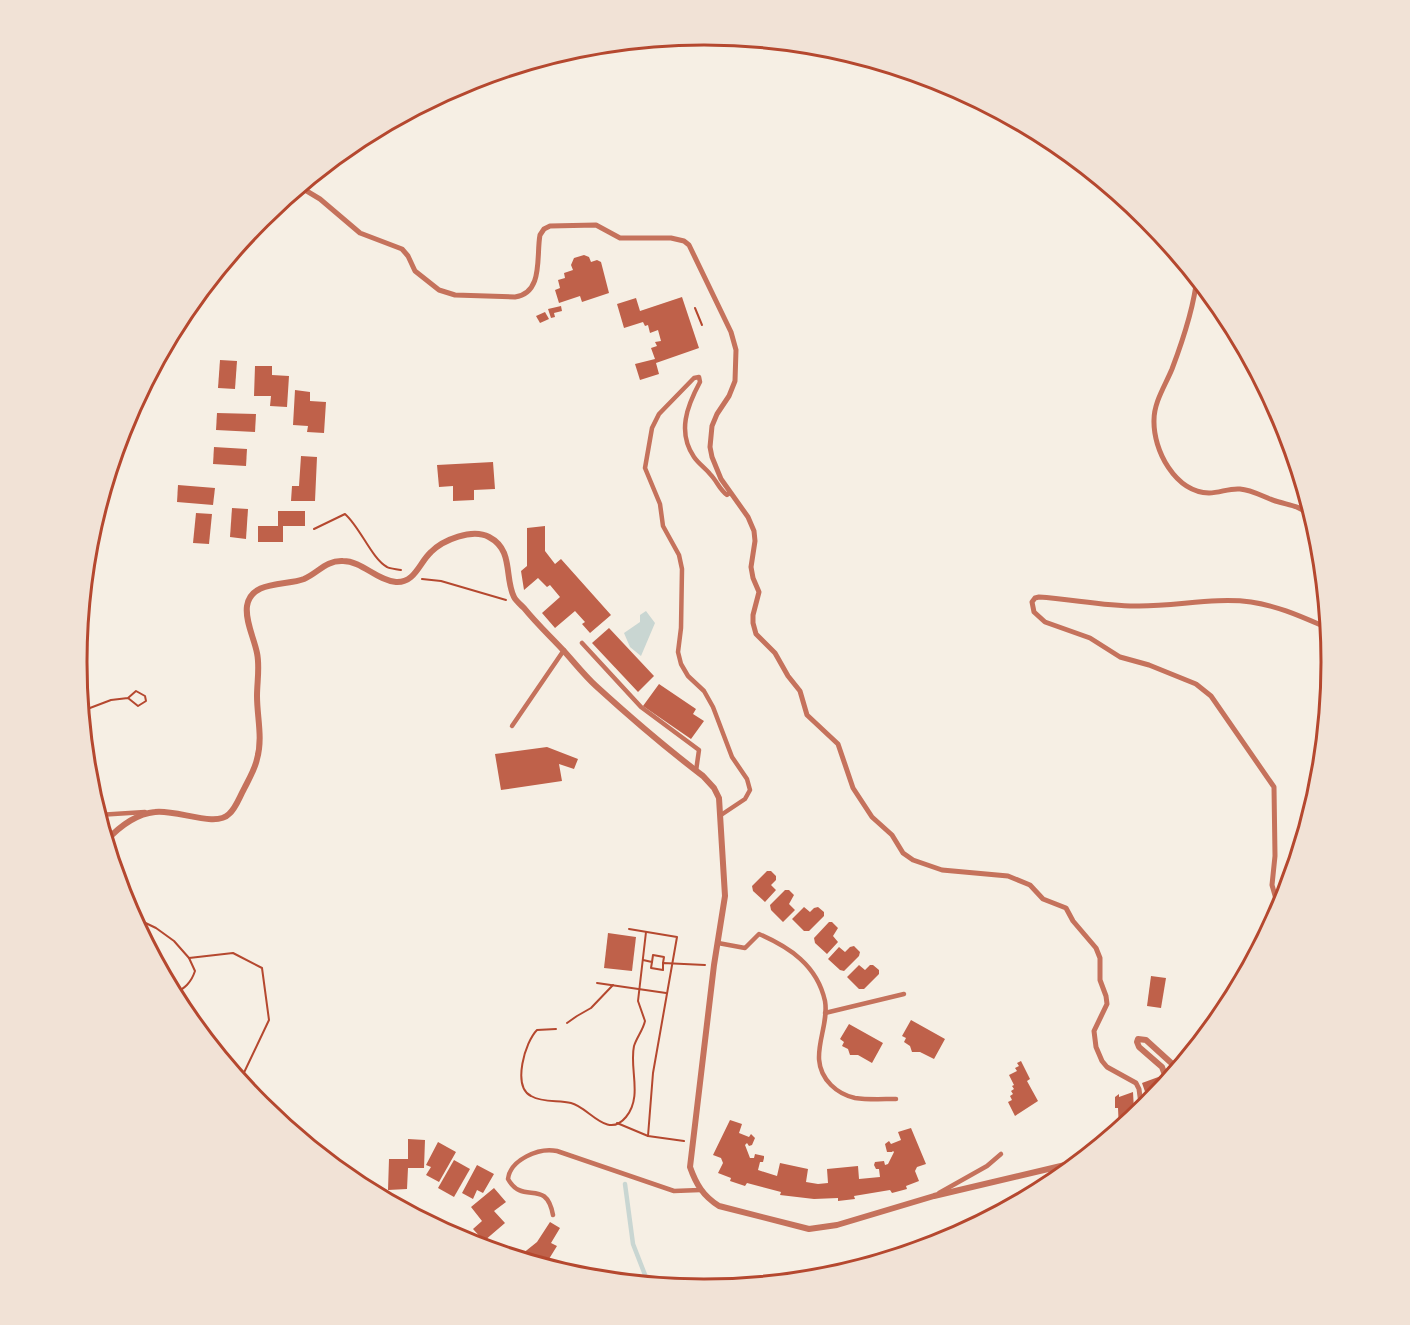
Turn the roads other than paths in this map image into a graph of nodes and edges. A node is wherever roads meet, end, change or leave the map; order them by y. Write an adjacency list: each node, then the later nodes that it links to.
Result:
1 (307, 191): 3 (street)
2 (1195, 288): 4 (street)
3 (730, 493): 12 (lane); 21 (street)
4 (1303, 510)
5 (1321, 625): 14 (street)
6 (582, 643): 9 (lane)
7 (564, 650): 8 (lane); 9 (street); 10 (street)
8 (512, 726)
9 (696, 771): 12 (street)
10 (154, 812): 11 (lane); 13 (street)
11 (107, 815)
12 (721, 815): 15 (street)
13 (112, 834)
14 (1276, 898)
15 (718, 943): 17 (lane); 24 (street)
16 (903, 994): 17 (lane)
17 (825, 1013): 20 (lane)
18 (1173, 1065): 19 (street)
19 (1165, 1074)
20 (896, 1099)
21 (1140, 1100)
22 (1001, 1154): 25 (lane)
23 (1062, 1166): 25 (street)
24 (700, 1190): 25 (street); 26 (lane)
25 (934, 1196)
26 (553, 1215)

